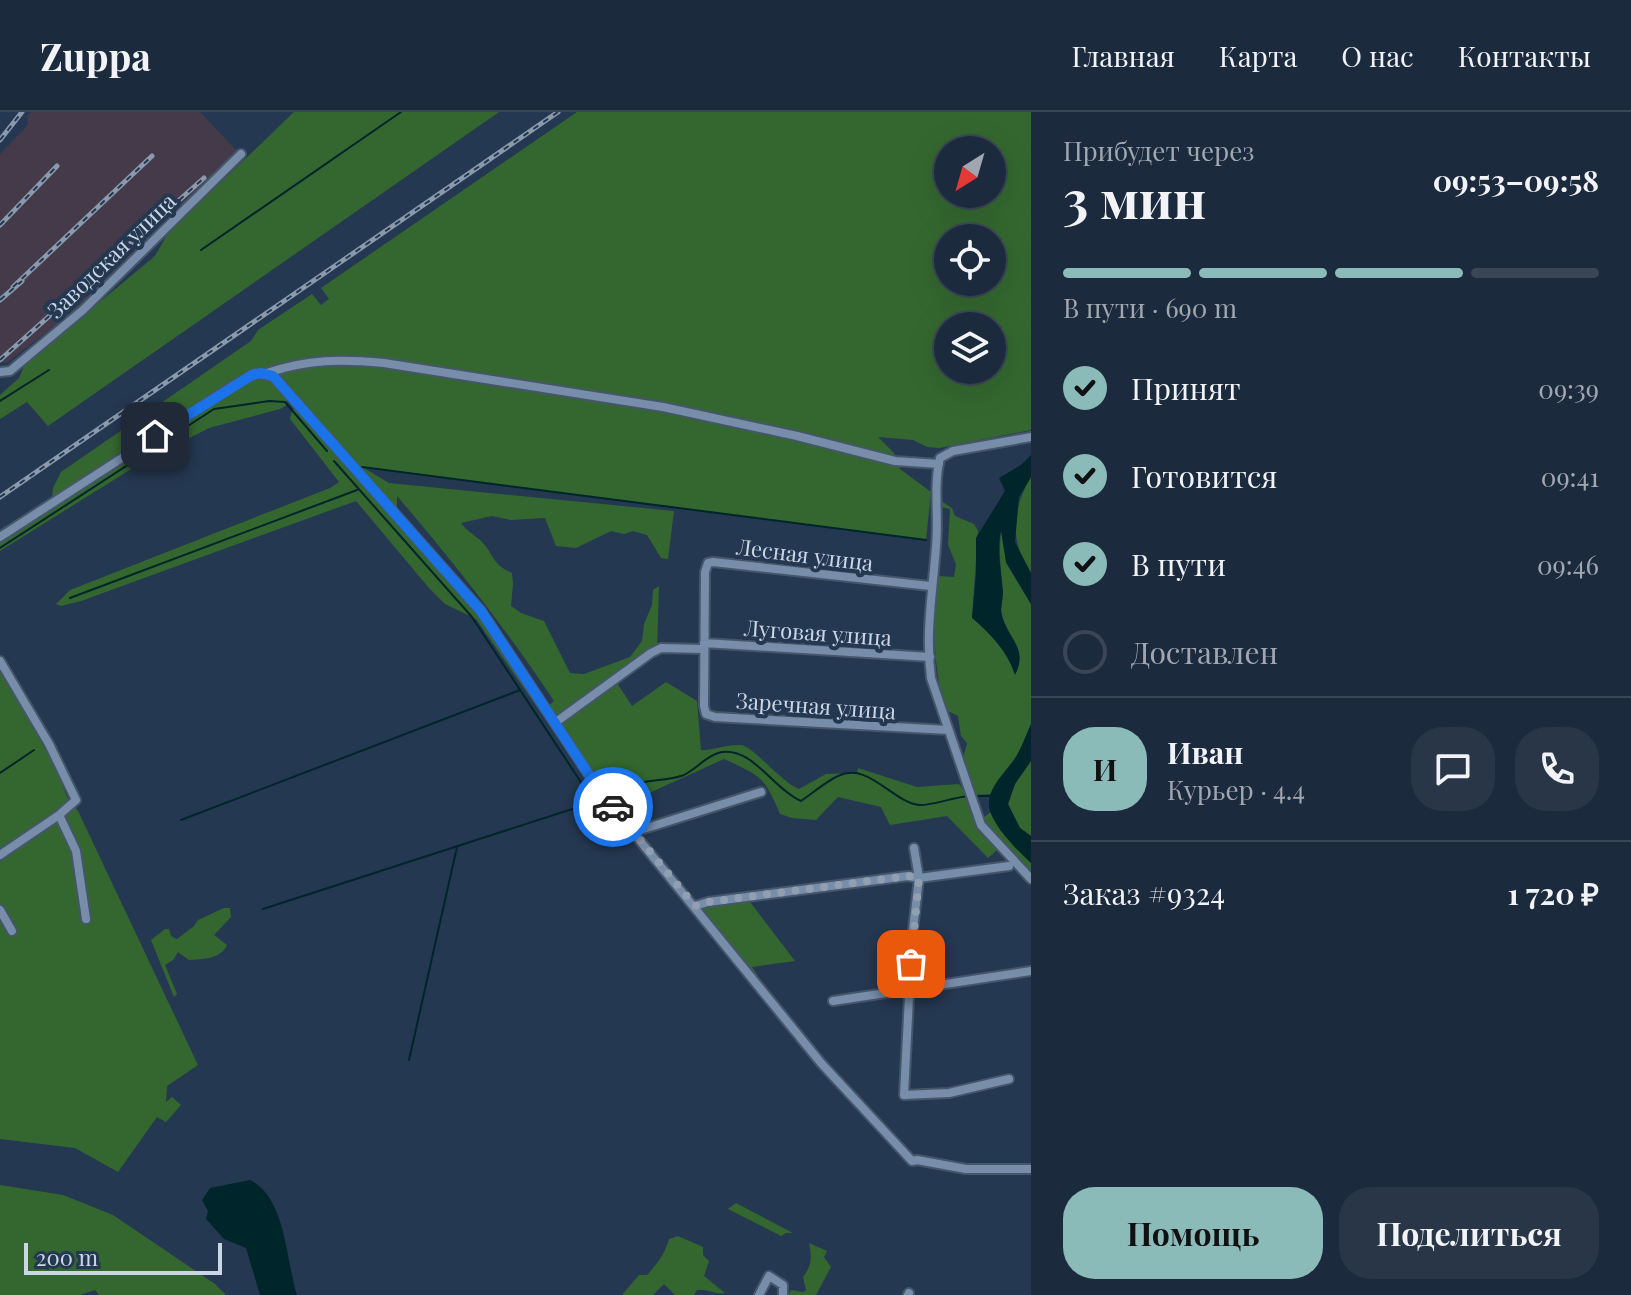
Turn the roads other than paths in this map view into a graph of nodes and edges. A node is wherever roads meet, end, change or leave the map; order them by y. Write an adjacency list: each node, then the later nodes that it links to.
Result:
1 (241, 154): 2 (street, Заводская улица)
2 (0, 372)
3 (267, 373): 5 (street); 6 (street); 11 (street)
4 (1031, 437): 5 (street)
5 (939, 464): 7 (street)
6 (0, 537)
7 (930, 586): 8 (street, Лесная улица); 9 (street)
8 (704, 646): 9 (street, Луговая улица); 11 (street, Луговая улица); 12 (street, Заречная улица)
9 (930, 657): 12 (street)
10 (0, 661): 14 (street)
11 (556, 722): 15 (street)
12 (948, 730): 20 (street)
13 (761, 792): 15 (street)
14 (59, 815): 17 (street); 23 (street)
15 (634, 832): 21 (street)
16 (914, 848): 19 (street)
17 (0, 855)
18 (1009, 866): 19 (street)
19 (919, 878): 21 (street); 26 (street)
20 (1031, 879)
21 (695, 906): 29 (street)
22 (0, 910): 24 (street)
23 (86, 919)
24 (12, 931)
25 (1031, 971): 26 (street)
26 (910, 990): 27 (street); 28 (street)
27 (833, 1001)
28 (1009, 1079)
29 (1031, 1169)
30 (759, 1295): 31 (street)
31 (783, 1295)

